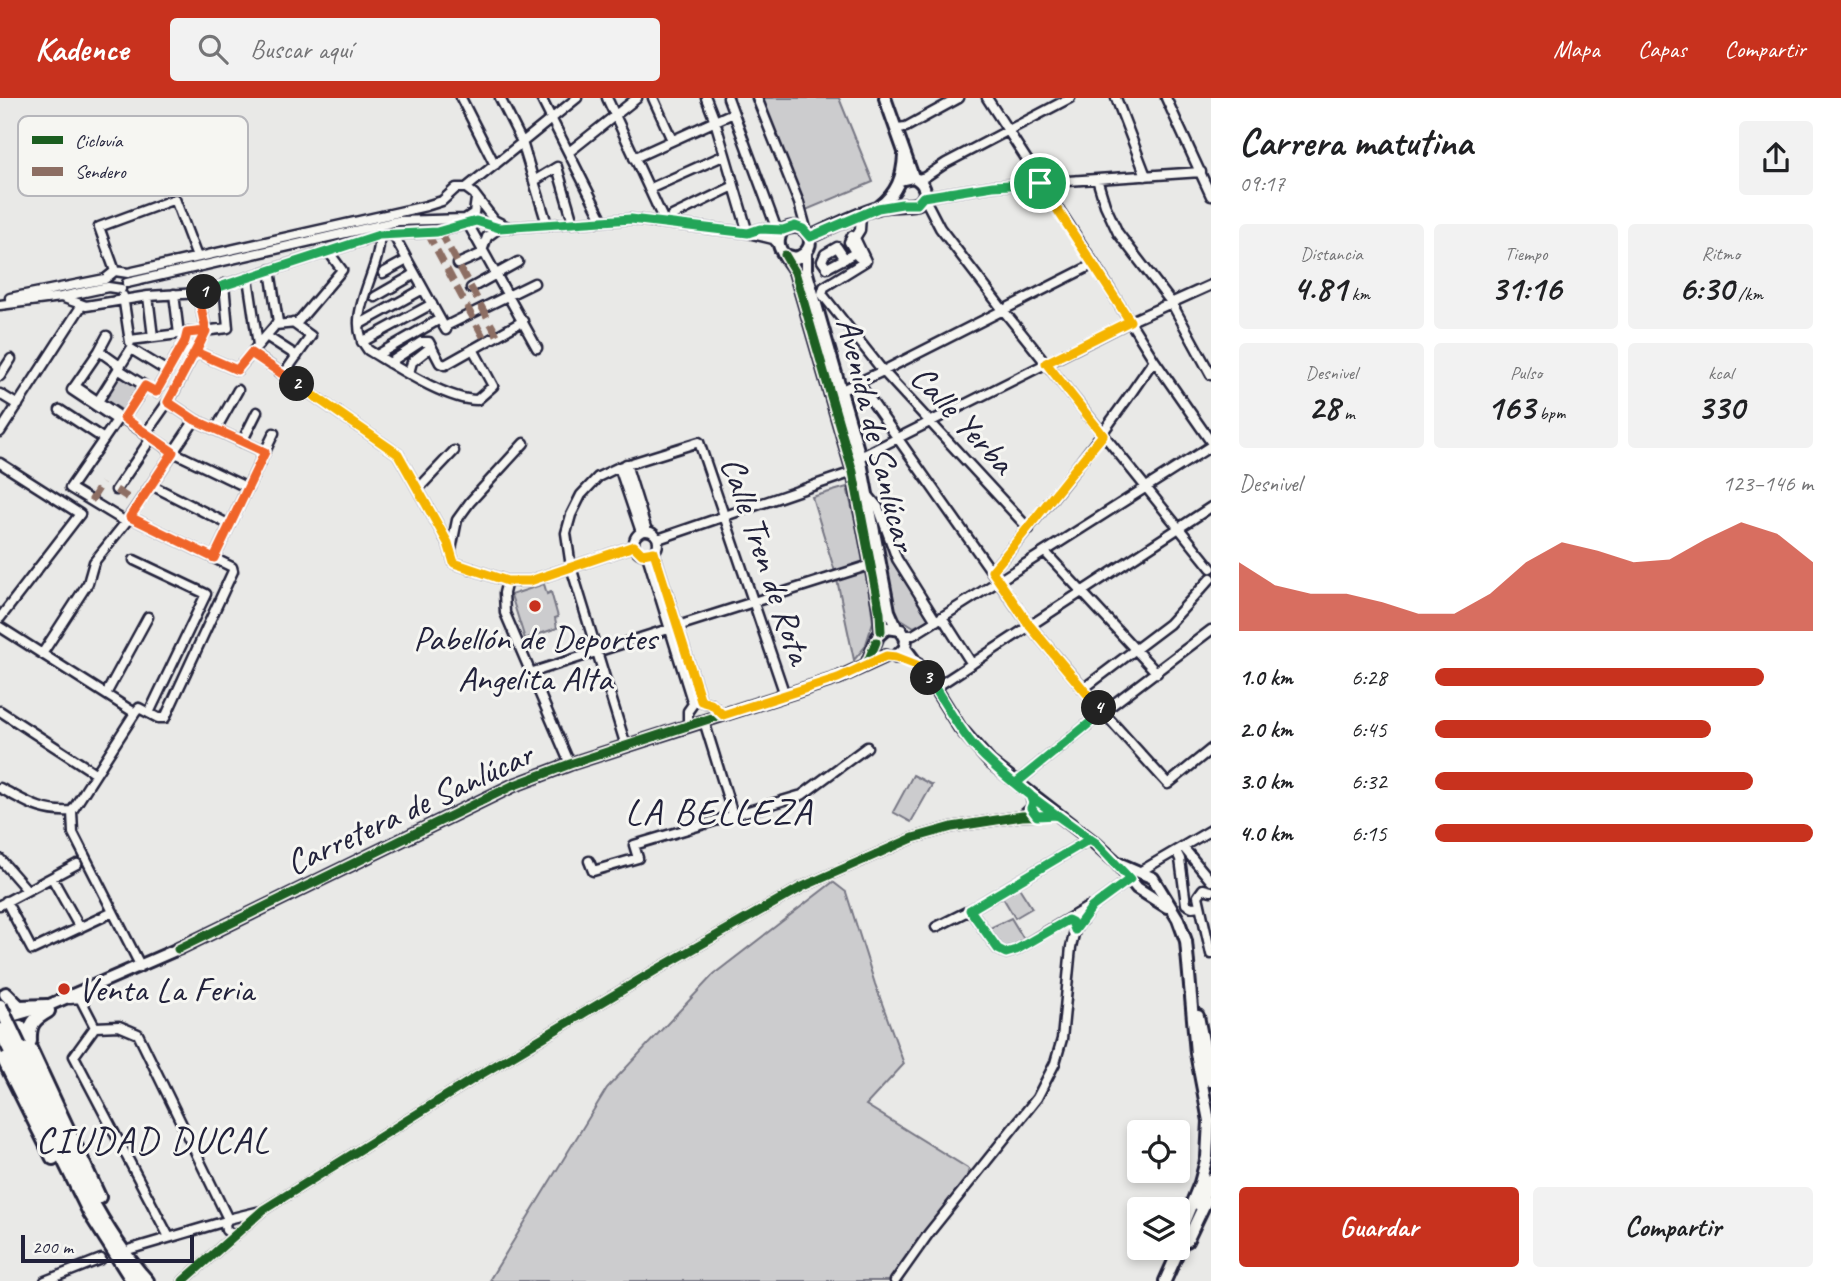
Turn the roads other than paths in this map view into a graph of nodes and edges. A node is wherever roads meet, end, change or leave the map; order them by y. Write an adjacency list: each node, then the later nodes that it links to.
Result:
1 (461, 98): 30 (street)
2 (500, 98): 25 (street)
3 (541, 98): 20 (street)
4 (577, 98): 20 (street)
5 (607, 98): 19 (street)
6 (637, 98): 19 (street)
7 (653, 98): 24 (street)
8 (706, 98): 21 (street)
9 (728, 98): 18 (street)
10 (757, 98): 46 (street)
11 (886, 98): 22 (main road)
12 (959, 98): 22 (street)
13 (987, 98): 23 (street)
14 (1070, 98): 17 (street)
15 (1116, 98): 32 (street)
16 (1166, 98): 31 (street)
17 (1053, 102): 23 (street)
18 (733, 113): 21 (street); 59 (street)
19 (615, 115): 27 (street); 29 (street)
20 (551, 118): 25 (street); 27 (street)
21 (715, 121): 24 (street); 28 (street)
22 (897, 128): 26 (main road)
23 (1007, 132): 33 (street); 37 (street)
24 (672, 141): 29 (street)
25 (522, 142): 30 (street); 36 (street)
26 (904, 149): 33 (main road); 35 (main road)
27 (569, 152): 53 (street)
28 (725, 155): 38 (street); 40 (street)
29 (634, 158): 40 (street)
30 (495, 165): 39 (street)
31 (1201, 172): 32 (street); 42 (street)
32 (1146, 176): 34 (street)
33 (916, 178): 35 (main road); 45 (main road)
34 (1097, 179): 37 (street); 98 (street)
35 (900, 180): 41 (main road)
36 (534, 181): 54 (street); 56 (street)
37 (1040, 183): 45 (street); 77 (street)
38 (734, 186): 50 (street); 60 (street)
39 (466, 188): 43 (street); 44 (street)
40 (649, 189): 55 (street)
41 (895, 192): 47 (main road); 48 (main road)
42 (1211, 196)
43 (446, 198): 51 (street); 71 (street)
44 (476, 199): 52 (street); 58 (street)
45 (922, 199): 47 (main road); 102 (street)
46 (799, 203): 57 (street); 63 (street)
47 (902, 204): 48 (main road)
48 (878, 208): 49 (main road)
49 (861, 215): 63 (main road); 64 (street)
50 (672, 216)
51 (455, 218): 52 (street); 87 (street)
52 (469, 220): 58 (street); 61 (street); 67 (street)
53 (603, 221): 54 (street); 55 (street)
54 (573, 222): 56 (street)
55 (665, 223): 60 (street)
56 (547, 224): 58 (street)
57 (795, 226): 59 (main road); 63 (main road)
58 (503, 228): 67 (street)
59 (780, 230): 60 (street); 65 (main road)
60 (748, 233): 65 (street)
61 (393, 234): 62 (street); 73 (street)
62 (379, 235): 66 (street); 107 (street)
63 (808, 235): 68 (main road)
64 (855, 239): 69 (street); 75 (street)
65 (778, 244): 70 (main road)
66 (328, 251): 78 (street); 106 (street)
67 (482, 252): 76 (street); 82 (street)
68 (806, 253): 70 (main road); 139 (main road, Avenida de Sanlúcar)
69 (855, 253): 72 (street); 75 (street)
70 (785, 255): 166 (main road, Avenida de Sanlúcar)
71 (197, 257): 80 (street); 80 (street)
72 (845, 259)
73 (407, 260): 79 (street); 81 (street)
74 (518, 262): 82 (street)
75 (864, 263): 131 (street, Calle Yerba)
76 (458, 264)
77 (1094, 264): 102 (street); 105 (street)
78 (270, 270): 83 (street); 108 (street)
79 (383, 273)
80 (116, 274): 87 (street); 87 (street); 96 (street)
81 (415, 274): 89 (street); 95 (street)
82 (495, 275): 88 (street); 93 (street)
83 (247, 278): 85 (street); 116 (street)
84 (534, 283): 93 (street)
85 (224, 284): 90 (street); 109 (street)
86 (1211, 285): 98 (street)
87 (120, 287): 94 (street); 97 (street)
88 (471, 288)
89 (423, 289): 99 (street); 107 (street)
90 (198, 293): 91 (street); 109 (street)
91 (174, 294): 92 (street); 110 (street)
92 (148, 296): 97 (street); 113 (street)
93 (508, 296): 103 (street); 104 (street)
94 (61, 297): 100 (street); 101 (street)
95 (375, 297)
96 (0, 299)
97 (124, 299): 101 (street); 115 (street)
98 (1171, 302): 105 (street); 134 (street)
99 (432, 304): 103 (street); 114 (street)
100 (0, 305)
101 (82, 305): 144 (street)
102 (1003, 310): 128 (street); 131 (street)
103 (440, 319): 123 (street)
104 (523, 321): 118 (street); 119 (street)
105 (1130, 321): 126 (street); 128 (street)
106 (292, 323): 108 (street); 124 (street)
107 (360, 324): 114 (street)
108 (275, 326): 112 (street)
109 (206, 331): 110 (street); 121 (street)
110 (183, 334): 113 (street); 130 (street)
111 (107, 336): 120 (street)
112 (266, 336): 116 (street); 124 (street)
113 (153, 337): 115 (street)
114 (362, 342): 123 (street)
115 (130, 345): 129 (street); 130 (street)
116 (258, 345): 122 (street)
117 (431, 347): 119 (street); 127 (street); 132 (street)
118 (537, 348)
119 (472, 349): 132 (street)
120 (99, 351): 129 (street); 143 (street)
121 (196, 352): 122 (street); 142 (street)
122 (251, 353): 133 (street)
123 (377, 355): 127 (street)
124 (296, 356): 133 (street)
125 (11, 359): 135 (street)
126 (1154, 360): 154 (street); 159 (street)
127 (389, 363): 132 (street)
128 (1046, 363): 149 (street); 154 (street)
129 (119, 367): 137 (street); 143 (street)
130 (167, 371): 140 (street)
131 (883, 371): 136 (street); 149 (street, Calle Yerba)
132 (409, 373)
133 (283, 374): 169 (street)
134 (1211, 375)
135 (0, 376)
136 (858, 382): 139 (street); 156 (street)
137 (145, 386): 140 (street); 147 (street)
138 (238, 390): 151 (street)
139 (842, 390): 163 (main road, Avenida de Sanlúcar)
140 (156, 392): 142 (street)
141 (0, 394): 144 (street)
142 (169, 401): 148 (street); 153 (street)
143 (97, 403): 147 (street)
144 (18, 405): 150 (street)
145 (60, 410): 155 (street)
146 (257, 412): 157 (street)
147 (120, 419): 153 (street); 155 (street)
148 (195, 420): 151 (street); 160 (street)
149 (931, 422): 156 (street); 178 (street, Calle Yerba)
150 (1, 428)
151 (216, 429): 157 (street)
152 (274, 433): 161 (street)
153 (149, 435): 160 (street); 171 (street)
154 (1103, 435): 170 (street); 178 (street)
155 (104, 439): 175 (street)
156 (898, 439): 163 (street); 190 (street)
157 (242, 442): 161 (street)
158 (524, 443): 184 (street)
159 (1211, 444): 170 (street)
160 (173, 452): 167 (street); 168 (street)
161 (265, 452): 168 (street)
162 (454, 452): 169 (street)
163 (860, 457): 172 (main road, Avenida de Sanlúcar)
164 (0, 463): 197 (street)
165 (623, 466): 174 (street, Calle Tren de Rota); 179 (street); 188 (street)
166 (853, 472): 174 (street); 187 (main road, Avenida de Sanlúcar)
167 (151, 485): 175 (street); 176 (street)
168 (248, 488): 176 (street)
169 (418, 489): 184 (street)
170 (1145, 489): 177 (street); 182 (street)
171 (116, 490)
172 (867, 494): 198 (street); 202 (main road, Avenida de Sanlúcar)
173 (1211, 507): 177 (street)
174 (725, 517): 180 (street); 195 (street, Calle Tren de Rota)
175 (128, 520): 185 (street); 209 (street)
176 (230, 525): 185 (street)
177 (1179, 528): 189 (street); 194 (street)
178 (1029, 529): 190 (street)
179 (644, 531): 180 (street); 181 (street)
180 (658, 539): 183 (street)
181 (634, 546): 183 (street); 188 (street)
182 (1045, 552): 192 (street); 194 (street)
183 (651, 554): 201 (street)
184 (451, 556): 193 (street)
185 (214, 558): 224 (street)
186 (134, 560): 224 (street)
187 (870, 565): 195 (street); 205 (main road, Avenida de Sanlúcar)
188 (571, 567): 193 (street); 208 (street)
189 (1211, 568)
190 (992, 571): 192 (street)
191 (1211, 578): 207 (street)
192 (999, 579): 198 (street); 200 (street)
193 (507, 581): 214 (street)
194 (1081, 591): 200 (street); 207 (street)
195 (754, 601): 201 (street); 219 (street, Calle Tren de Rota)
196 (148, 617): 218 (street)
197 (0, 618)
198 (939, 619): 204 (street); 212 (street)
199 (0, 626): 209 (street)
200 (1030, 626): 212 (street); 217 (street)
201 (672, 627): 208 (street); 220 (street)
202 (896, 627): 204 (main road); 205 (main road)
203 (1211, 630): 215 (street)
204 (905, 635): 206 (main road)
205 (879, 637): 210 (main road); 211 (main road)
206 (905, 648): 210 (main road); 213 (main road)
207 (1136, 649): 215 (street); 217 (street)
208 (596, 652): 214 (street); 228 (street)
209 (42, 654): 218 (street)
210 (891, 656): 211 (main road, Carretera de Sanlúcar); 213 (main road)
211 (867, 664): 219 (main road, Carretera de Sanlúcar)
212 (972, 664): 216 (street)
213 (919, 666): 216 (main road)
214 (530, 673): 231 (street)
215 (1157, 673): 222 (street)
216 (935, 688): 233 (main road)
217 (1083, 689): 222 (street)
218 (106, 694): 223 (street)
219 (785, 695): 225 (main road, Carretera de Sanlúcar)
220 (697, 703): 225 (street); 227 (street)
221 (0, 711): 232 (street)
222 (1103, 712): 230 (street); 233 (street)
223 (135, 713): 224 (street); 232 (street)
224 (149, 713)
225 (723, 715): 226 (main road, Carretera de Sanlúcar)
226 (704, 721): 227 (main road, Carretera de Sanlúcar); 238 (street)
227 (688, 726): 228 (main road, Carretera de Sanlúcar)
228 (626, 746): 231 (main road, Carretera de Sanlúcar)
229 (867, 747): 238 (street)
230 (1211, 750)
231 (570, 764): 269 (main road, Carretera de Sanlúcar)
232 (95, 773): 236 (street)
233 (1016, 783): 235 (main road)
234 (0, 788): 236 (street)
235 (1030, 795): 237 (street); 239 (main road)
236 (72, 811): 243 (street)
237 (1034, 812): 239 (street); 291 (street)
238 (733, 815): 246 (street)
239 (1057, 815): 241 (main road)
240 (1211, 830): 242 (street)
241 (1090, 839): 247 (main road); 262 (street)
242 (1180, 849): 245 (street); 254 (street); 261 (street)
243 (81, 850): 248 (street); 249 (street)
244 (0, 859): 255 (street)
245 (1164, 859): 250 (street); 253 (street)
246 (589, 860)
247 (1116, 862): 250 (main road); 252 (main road)
248 (77, 864): 249 (street); 251 (street)
249 (87, 865): 263 (street)
250 (1141, 871): 252 (main road); 253 (main road)
251 (52, 878): 255 (street); 267 (street)
252 (1130, 879): 257 (street); 258 (main road)
253 (1156, 881): 258 (main road); 264 (main road)
254 (1211, 881)
255 (27, 890): 259 (street)
256 (1211, 891): 261 (street)
257 (1113, 892): 258 (street); 260 (street)
258 (1143, 892): 264 (main road)
259 (2, 902): 267 (street)
260 (1097, 903): 265 (street); 268 (street)
261 (1200, 906): 270 (street)
262 (970, 910): 265 (street); 266 (street)
263 (113, 912): 267 (street); 271 (street)
264 (1174, 914): 276 (main road)
265 (1068, 920): 268 (street)
266 (936, 927)
267 (80, 928)
268 (1075, 930): 301 (street)
269 (178, 948): 271 (main road, Carretera de Sanlúcar); 272 (main road, Carretera de Sanlúcar)
270 (1211, 954)
271 (140, 965): 272 (street); 275 (main road, Carretera de Sanlúcar)
272 (105, 987): 274 (main road, Carretera de Sanlúcar)
273 (2, 995): 277 (highway); 279 (highway); 283 (highway, bridge)
274 (80, 998): 275 (street); 277 (main road, Carretera de Sanlúcar); 280 (street)
275 (63, 999): 277 (main road, Carretera de Sanlúcar)
276 (1192, 1000): 284 (main road); 285 (main road); 286 (main road)
277 (48, 1008): 279 (main road, Carretera de Sanlúcar); 283 (highway)
278 (0, 1011): 279 (main road)
279 (17, 1020): 282 (main road, Carretera de Sanlúcar); 283 (highway)
280 (95, 1027): 291 (street); 292 (street)
281 (0, 1030): 283 (highway, bridge)
282 (0, 1041)
283 (10, 1051): 293 (highway); 297 (highway); 298 (highway)
284 (1211, 1081)
285 (1211, 1099)
286 (1210, 1128): 287 (main road)
287 (1209, 1151): 290 (main road)
288 (1211, 1179): 303 (main road)
289 (1211, 1190): 303 (main road)
290 (1190, 1209)
291 (232, 1226): 292 (street); 300 (street)
292 (169, 1237): 293 (street)
293 (125, 1248): 299 (highway)
294 (101, 1259): 296 (street)
295 (1168, 1260): 302 (main road)
296 (45, 1281)
297 (124, 1281)
298 (133, 1281)
299 (147, 1281)
300 (183, 1281)
301 (895, 1281)
302 (1158, 1281)
303 (1167, 1281)

